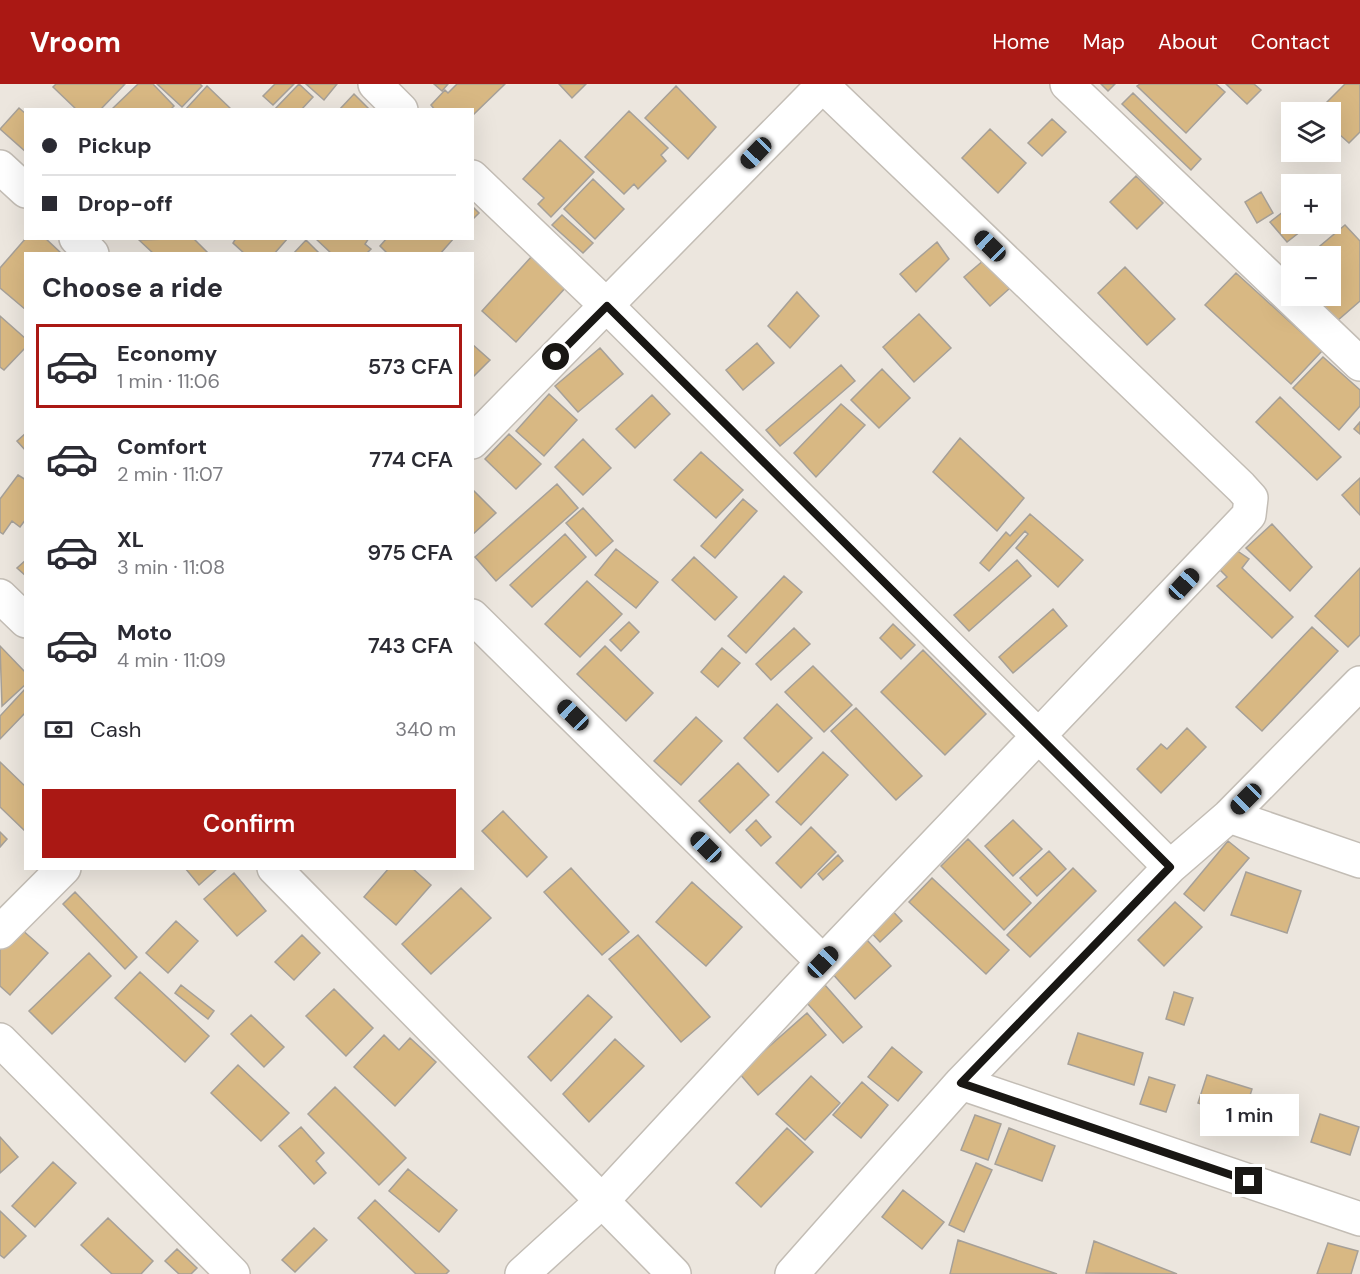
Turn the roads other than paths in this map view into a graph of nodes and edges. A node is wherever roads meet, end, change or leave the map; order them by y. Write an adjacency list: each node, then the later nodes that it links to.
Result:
1 (375, 84): 4 (street)
2 (1067, 84): 11 (street)
3 (823, 85): 10 (street); 17 (street)
4 (399, 108)
5 (0, 167): 7 (street)
6 (474, 179): 10 (street)
7 (24, 189)
8 (78, 240): 9 (street)
9 (90, 252)
10 (607, 306): 12 (street); 17 (street)
11 (1360, 364)
12 (474, 440)
13 (0, 596): 15 (street)
14 (474, 618): 24 (street)
15 (24, 619)
16 (1360, 683): 18 (street)
17 (1038, 738): 20 (street); 24 (street)
18 (1229, 816): 19 (street); 20 (street)
19 (1360, 861)
20 (1170, 867): 26 (street)
21 (62, 870): 23 (street)
22 (276, 870): 27 (street)
23 (0, 932)
24 (823, 962): 27 (street)
25 (0, 1040): 29 (street)
26 (961, 1083): 28 (street); 32 (street)
27 (601, 1202): 30 (street); 31 (street)
28 (1360, 1219)
29 (233, 1274)
30 (522, 1274)
31 (674, 1274)
32 (792, 1274)

